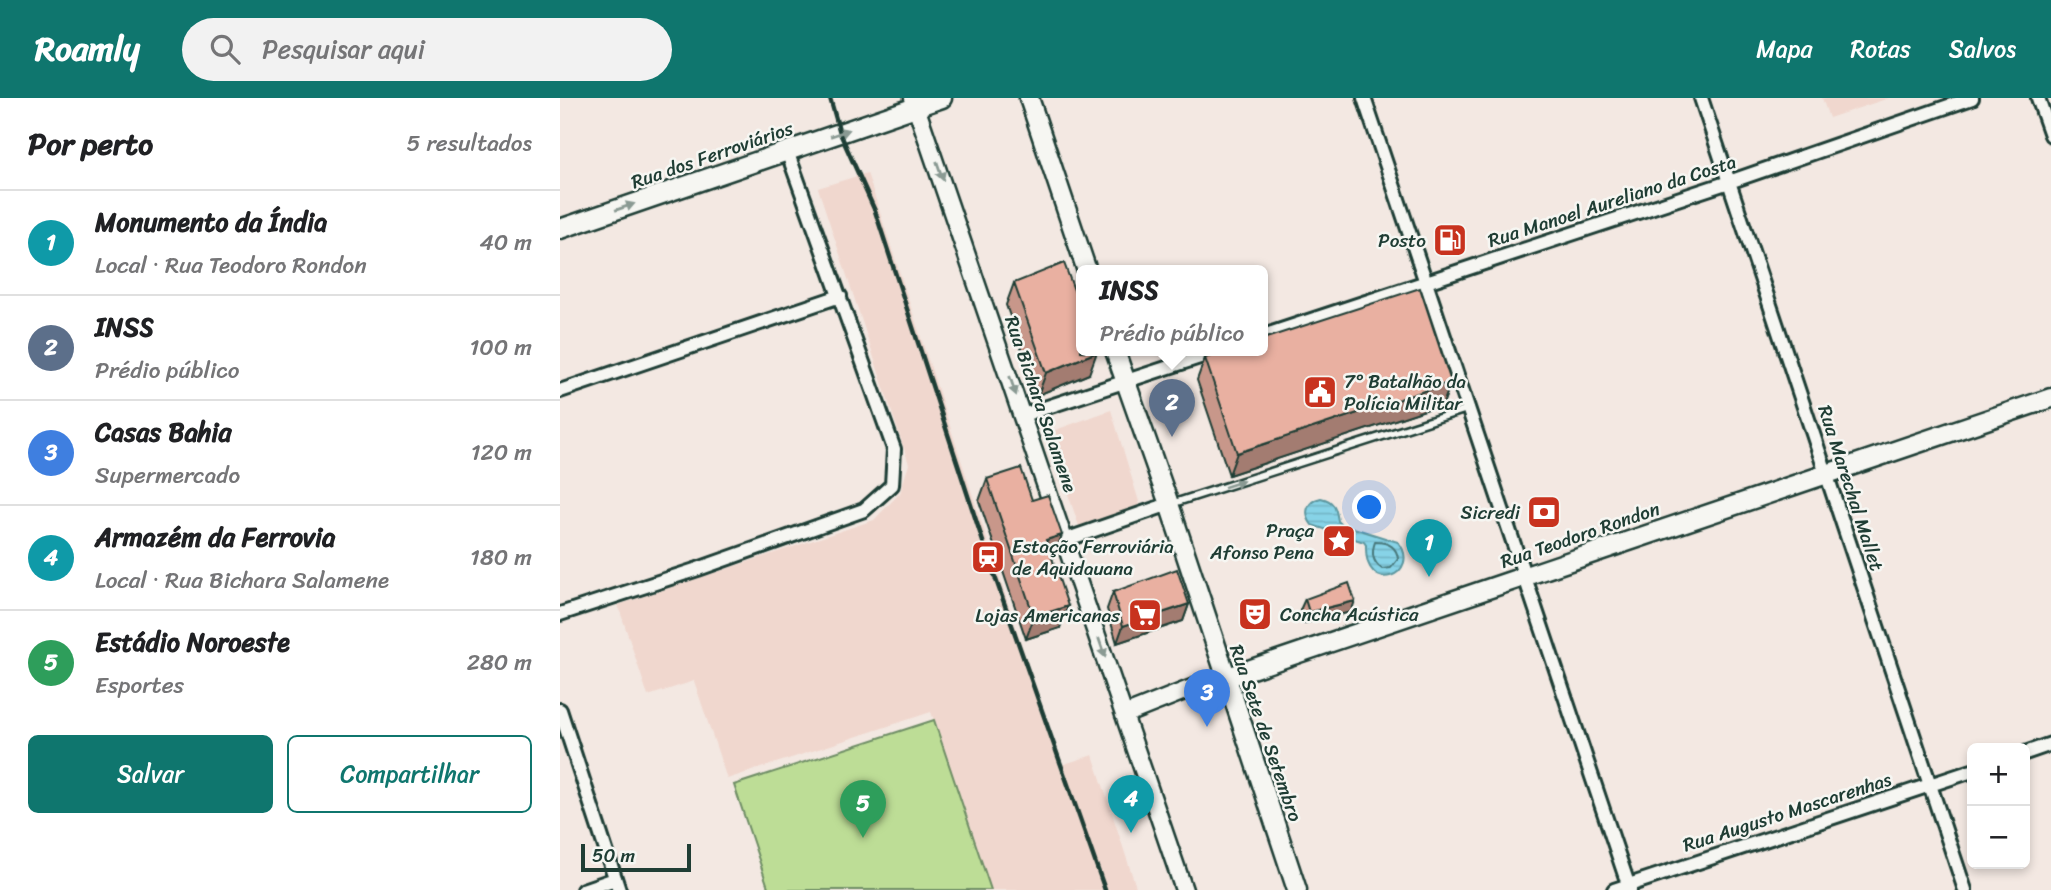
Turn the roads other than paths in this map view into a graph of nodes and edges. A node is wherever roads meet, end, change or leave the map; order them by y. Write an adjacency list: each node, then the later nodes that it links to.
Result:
1 (942, 98): 7 (main road)
2 (1029, 98): 12 (main road)
3 (1364, 98): 13 (street)
4 (1701, 98): 10 (street, Rua Marechal Mallet)
5 (1972, 98): 10 (street, Rua Manoel Aureliano da Costa)
6 (2038, 98): 8 (street)
7 (916, 102): 9 (main road, Rua dos Ferroviários, one-way to 7); 22 (street, Rua Bichara Salamene, one-way to 22)
8 (2051, 135)
9 (787, 151): 11 (main road, Rua dos Ferroviários, one-way to 9); 14 (street)
10 (1729, 182): 13 (street, Rua Manoel Aureliano da Costa); 23 (street, Rua Marechal Mallet)
11 (560, 229)
12 (1085, 265)
13 (1426, 282): 15 (street, Rua Manoel Aureliano da Costa); 21 (street)
14 (840, 296): 19 (street); 27 (street)
15 (1268, 334)
16 (1117, 356): 18 (main road, Rua Sete de Setembro)
17 (1203, 356): 18 (street)
18 (1125, 382): 22 (street); 24 (main road, Rua Sete de Setembro)
19 (560, 391)
20 (2051, 398): 23 (main road, Rua Teodoro Rondon)
21 (1468, 409): 24 (lane, one-way to 21); 26 (street)
22 (1023, 415): 25 (street, Rua Bichara Salamene)
23 (1827, 474): 26 (main road, Rua Teodoro Rondon); 34 (street, Rua Marechal Mallet)
24 (1169, 504): 25 (street); 28 (main road, Rua Sete de Setembro)
25 (1065, 540): 30 (street, Rua Bichara Salamene, one-way to 30)
26 (1526, 576): 28 (main road, Rua Teodoro Rondon); 36 (street)
27 (560, 614)
28 (1225, 678): 30 (street, Rua Teodoro Rondon); 39 (main road, Rua Sete de Setembro)
29 (560, 710): 35 (street)
30 (1124, 715): 38 (street, Rua Bichara Salamene)
31 (2051, 744): 32 (street)
32 (2030, 751)
33 (1967, 773): 34 (street, Rua Augusto Mascarenhas)
34 (1930, 785): 36 (street, Rua Augusto Mascarenhas); 41 (street, Rua Marechal Mallet)
35 (617, 885): 37 (street)
36 (1629, 888): 40 (street, Rua Augusto Mascarenhas)
37 (583, 890)
38 (1184, 890)
39 (1297, 890)
40 (1614, 890)
41 (1965, 890)

